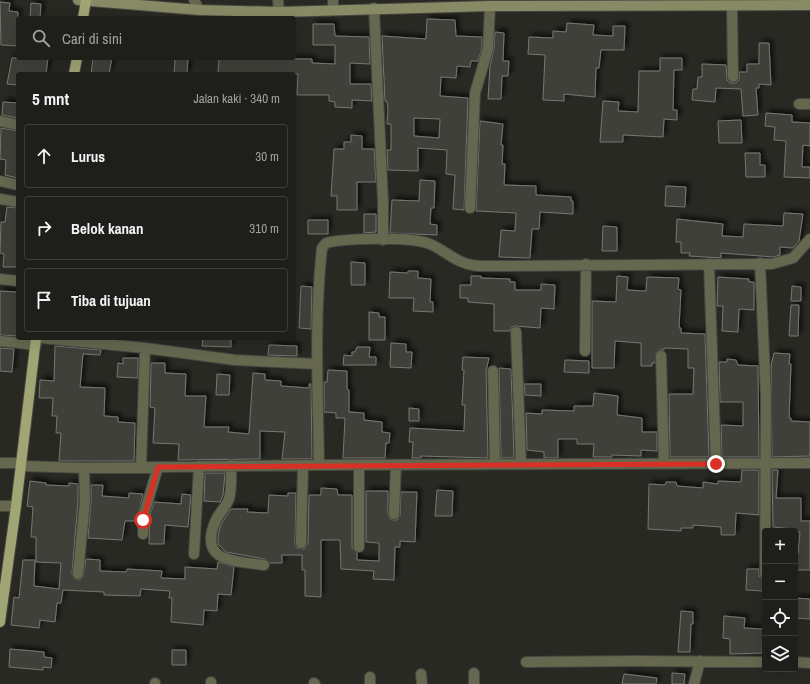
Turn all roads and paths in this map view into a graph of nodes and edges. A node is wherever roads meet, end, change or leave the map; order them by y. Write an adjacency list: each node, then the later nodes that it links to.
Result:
1 (194, 0): 10 (street)
2 (278, 0): 11 (street)
3 (83, 1): 10 (street); 12 (main road)
4 (769, 4): 7 (street); 8 (street)
5 (333, 5): 9 (street); 11 (street)
6 (490, 6): 7 (street); 9 (street); 24 (street)
7 (732, 6): 15 (street)
8 (810, 6)
9 (374, 8): 26 (street)
10 (199, 10): 11 (street)
11 (278, 12)
12 (83, 16)
13 (77, 60): 14 (main road)
14 (74, 72)
15 (733, 77)
16 (799, 104): 17 (street)
17 (810, 104)
18 (0, 121): 19 (street)
19 (16, 125)
20 (0, 180): 21 (street)
21 (16, 184)
22 (0, 199): 23 (street)
23 (16, 202)
24 (470, 208)
25 (810, 239): 29 (street)
26 (383, 240): 27 (street); 38 (street)
27 (586, 264): 28 (street); 36 (street)
28 (709, 264): 29 (street); 45 (street)
29 (760, 264): 52 (street)
30 (0, 279): 31 (street)
31 (16, 282)
32 (516, 332): 44 (street)
33 (38, 340): 34 (street); 35 (street); 46 (main road)
34 (0, 341)
35 (145, 348): 38 (street); 54 (street)
36 (586, 351)
37 (660, 356): 41 (street)
38 (317, 364): 49 (street)
39 (493, 371): 43 (street)
40 (0, 463): 46 (street)
41 (664, 463): 44 (street); 45 (street)
42 (810, 463): 52 (street)
43 (495, 464): 44 (street); 51 (street)
44 (521, 464)
45 (716, 464): 52 (street)
46 (21, 465): 56 (street); 58 (main road)
47 (231, 465): 48 (street); 53 (street); 65 (street)
48 (303, 465): 49 (street); 61 (street)
49 (319, 465): 50 (street)
50 (359, 465): 51 (street); 62 (street)
51 (396, 465): 59 (street)
52 (766, 465): 64 (street)
53 (199, 466): 55 (street); 63 (street)
54 (141, 467): 55 (street); 56 (street)
55 (158, 467): 60 (street)
56 (84, 468): 67 (street)
57 (0, 506): 58 (street)
58 (16, 506): 66 (main road)
59 (394, 514)
60 (143, 534)
61 (301, 543)
62 (359, 547)
63 (194, 554)
64 (765, 564)
65 (264, 565)
66 (4, 567): 68 (main road)
67 (78, 574)
68 (0, 618)
69 (526, 662): 70 (street)
70 (700, 662): 71 (street); 76 (street)
71 (762, 662)
72 (798, 662): 73 (street)
73 (810, 663)
74 (474, 673): 75 (street)
75 (474, 684)
76 (694, 684)

